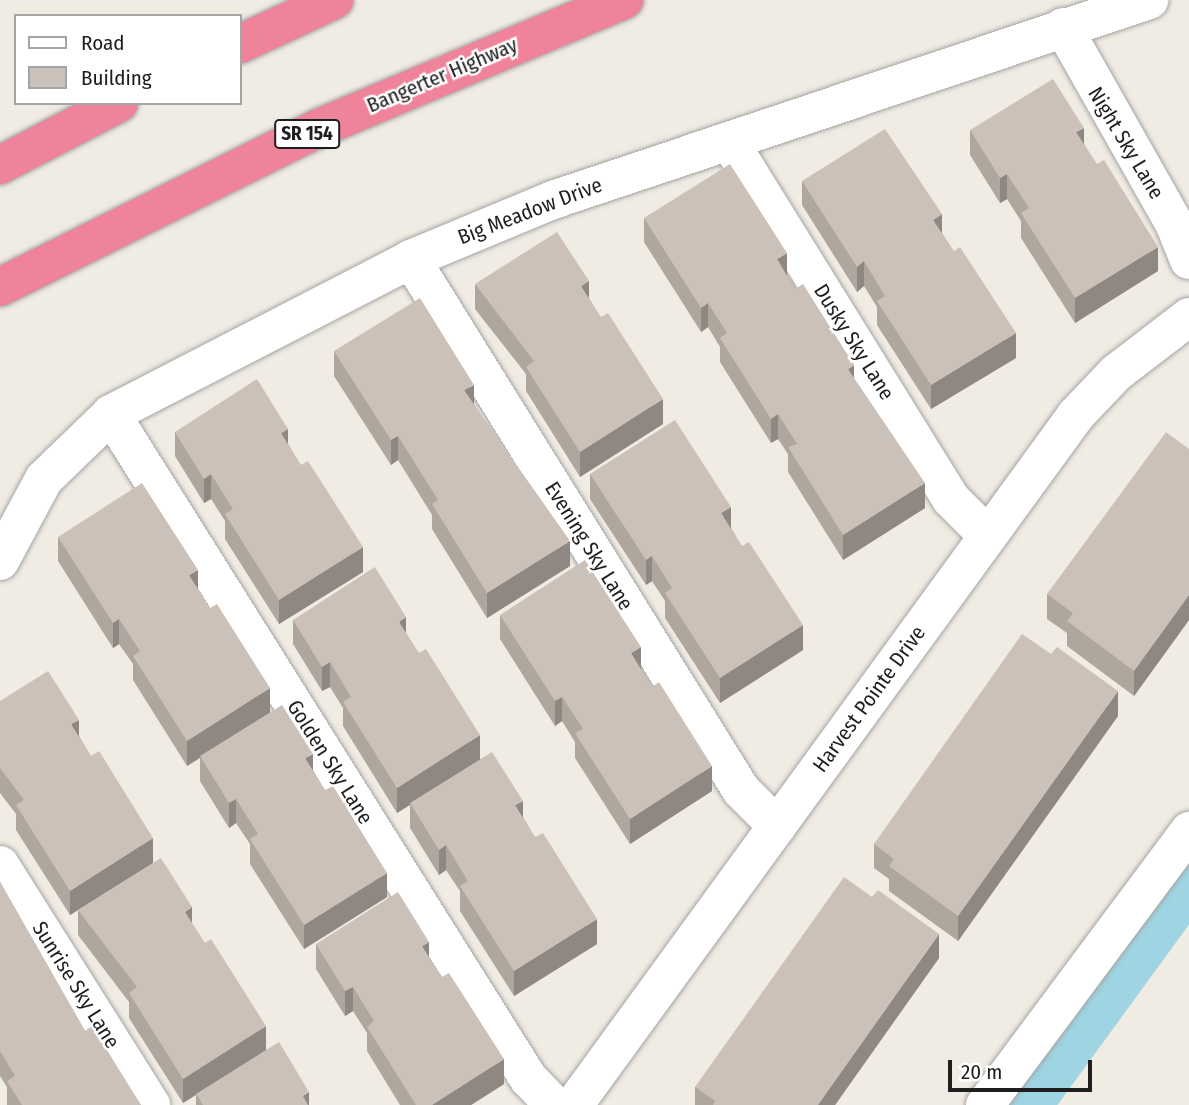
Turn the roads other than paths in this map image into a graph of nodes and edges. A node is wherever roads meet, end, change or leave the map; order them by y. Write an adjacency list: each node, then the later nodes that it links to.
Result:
1 (334, 0): 5 (highway)
2 (624, 0): 11 (highway, Bangerter Highway / SR 154)
3 (1149, 0): 4 (street, Big Meadow Drive)
4 (1063, 27): 7 (street, Big Meadow Drive); 10 (street, Night Sky Lane)
5 (242, 43)
6 (115, 105): 8 (highway)
7 (729, 141): 9 (street, Big Meadow Drive); 14 (street, Dusky Sky Lane)
8 (0, 166)
9 (411, 259): 13 (street, Big Meadow Drive); 16 (street, Evening Sky Lane)
10 (1189, 260)
11 (0, 287)
12 (1189, 317): 14 (street, Harvest Pointe Drive)
13 (111, 414): 15 (street, Big Meadow Drive); 20 (street, Golden Sky Lane)
14 (988, 536): 16 (street, Harvest Pointe Drive)
15 (0, 561)
16 (777, 826): 21 (street, Harvest Pointe Drive)
17 (1189, 831): 22 (street)
18 (0, 865): 19 (street, Sunrise Sky Lane)
19 (152, 1105)
20 (554, 1105)
21 (574, 1105)
22 (985, 1105)

